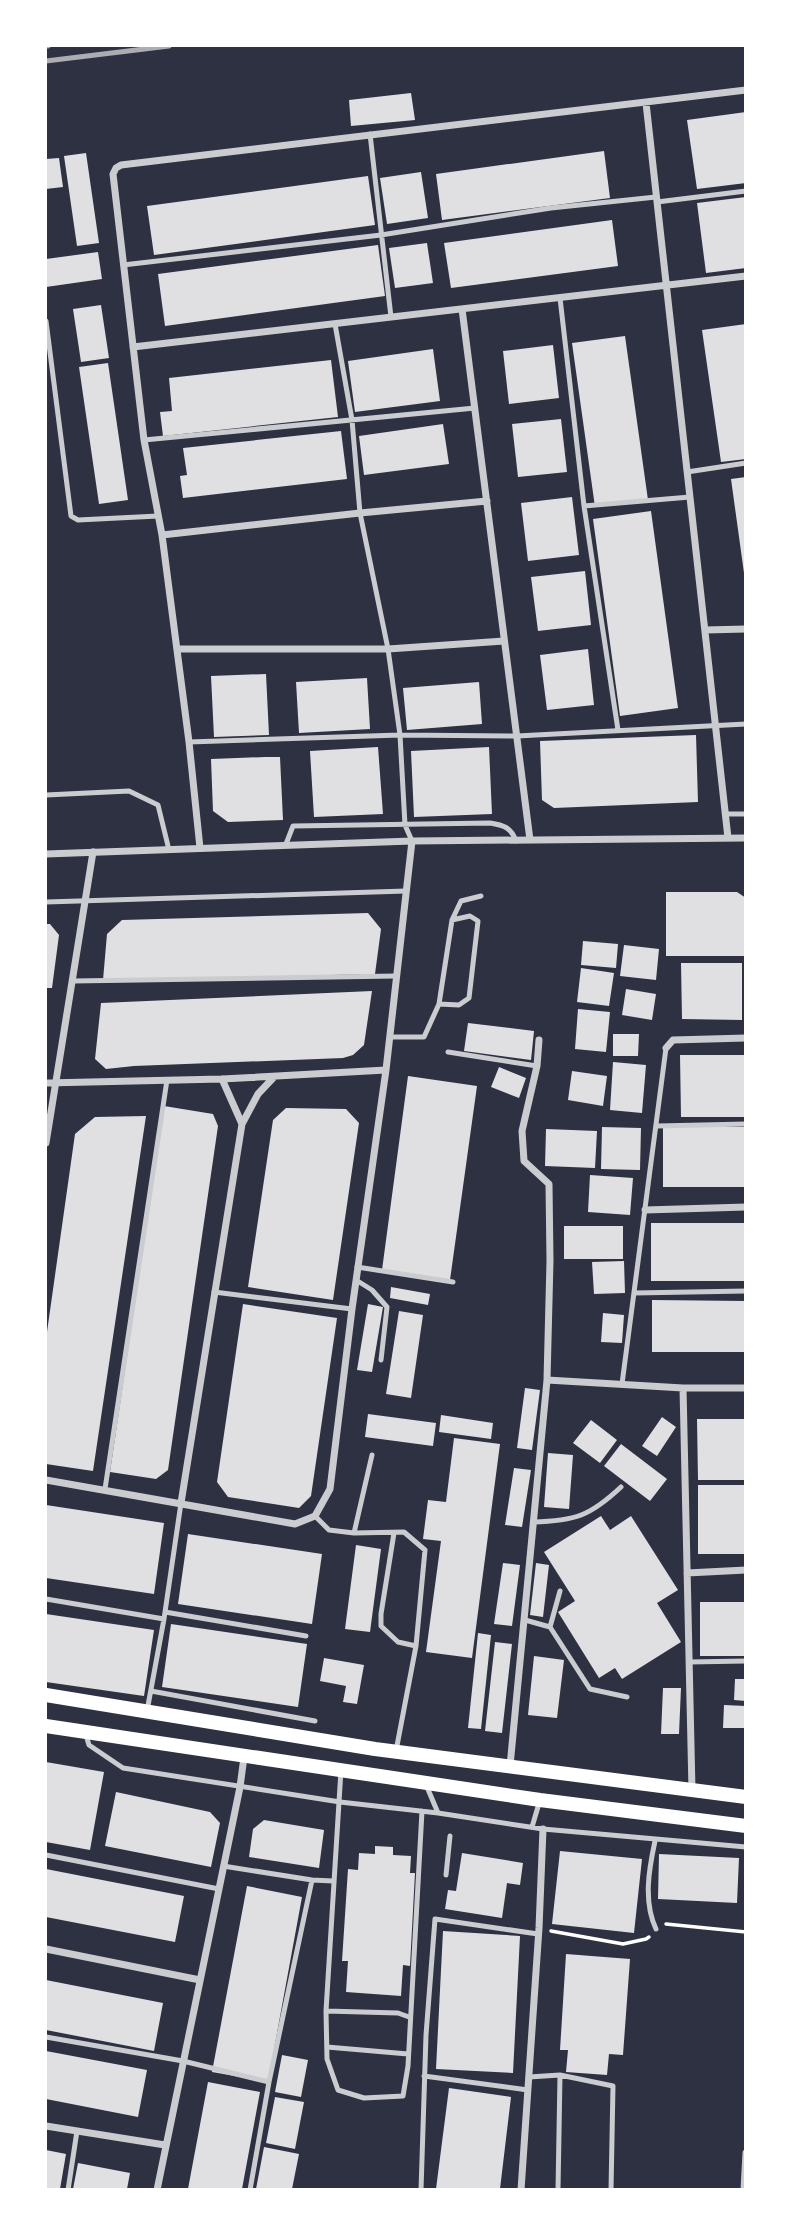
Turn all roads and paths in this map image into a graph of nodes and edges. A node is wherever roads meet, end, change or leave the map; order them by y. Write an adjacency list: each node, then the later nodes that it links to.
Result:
1 (746, 90): 2 (street)
2 (646, 103): 3 (street); 5 (street)
3 (370, 134): 6 (lane); 7 (street)
4 (746, 191): 5 (lane)
5 (657, 199): 6 (lane); 9 (street)
6 (381, 235): 7 (lane); 12 (lane)
7 (123, 265): 15 (street)
8 (746, 276): 9 (street)
9 (666, 285): 10 (street); 20 (street)
10 (560, 298): 11 (street); 23 (lane)
11 (462, 309): 12 (street); 16 (street)
12 (391, 317): 14 (street)
13 (46, 321): 25 (lane)
14 (335, 324): 15 (street); 17 (lane)
15 (133, 347): 18 (street)
16 (475, 408): 17 (lane); 22 (street)
17 (352, 420): 18 (lane); 24 (lane)
18 (144, 440): 25 (street)
19 (746, 463): 20 (lane)
20 (687, 472): 21 (street)
21 (690, 497): 23 (lane); 28 (street)
22 (487, 502): 24 (street); 29 (street)
23 (584, 506): 34 (lane)
24 (360, 513): 26 (street); 31 (lane)
25 (158, 516): 26 (street)
26 (162, 535): 30 (street)
27 (746, 629): 28 (street)
28 (705, 630): 33 (street)
29 (504, 641): 31 (street); 36 (street)
30 (177, 649): 31 (street); 37 (street)
31 (388, 649): 35 (lane)
32 (746, 724): 33 (lane)
33 (715, 726): 34 (lane); 39 (street)
34 (618, 730): 36 (lane)
35 (400, 735): 36 (lane); 37 (lane); 41 (lane)
36 (517, 736): 44 (street)
37 (189, 742): 48 (street)
38 (46, 795): 49 (lane)
39 (726, 814): 40 (lane); 42 (street)
40 (746, 814)
41 (405, 824): 45 (lane); 46 (lane); 47 (lane)
42 (728, 838): 43 (street); 44 (street)
43 (746, 838)
44 (530, 840): 46 (street)
45 (412, 841): 46 (street); 47 (street); 52 (street)
46 (516, 841)
47 (286, 844): 48 (street)
48 (200, 848): 49 (street)
49 (169, 850): 50 (street)
50 (93, 852): 51 (street); 54 (street)
51 (46, 854)
52 (406, 891): 54 (lane); 57 (street)
53 (481, 896): 56 (lane)
54 (86, 901): 55 (lane); 58 (street)
55 (46, 902)
56 (452, 920): 59 (lane); 59 (lane)
57 (396, 976): 58 (lane); 60 (street)
58 (73, 981): 70 (street)
59 (439, 1004): 60 (lane)
60 (390, 1037): 66 (street)
61 (746, 1038): 63 (street)
62 (539, 1040): 65 (street)
63 (666, 1048): 74 (lane)
64 (448, 1052): 65 (lane)
65 (537, 1066): 86 (street)
66 (386, 1070): 67 (street); 78 (street)
67 (274, 1077): 68 (street); 72 (street)
68 (222, 1079): 69 (street); 72 (street)
69 (167, 1080): 70 (street); 93 (lane)
70 (55, 1082): 71 (street); 75 (street)
71 (46, 1083)
72 (242, 1124): 82 (street)
73 (746, 1124): 74 (lane)
74 (657, 1126): 77 (lane)
75 (46, 1143)
76 (746, 1207): 77 (street)
77 (645, 1210): 83 (lane)
78 (357, 1267): 79 (street); 80 (lane)
79 (356, 1280): 84 (street); 85 (lane)
80 (453, 1282)
81 (746, 1291): 83 (lane)
82 (214, 1292): 84 (lane); 94 (street)
83 (634, 1293): 87 (lane)
84 (352, 1309): 95 (street)
85 (382, 1360)
86 (547, 1380): 87 (street); 96 (street)
87 (622, 1384): 88 (street)
88 (683, 1388): 89 (street); 100 (street)
89 (746, 1388)
90 (372, 1455): 97 (lane)
91 (46, 1480): 93 (street)
92 (621, 1487): 96 (lane)
93 (105, 1489): 94 (street)
94 (181, 1503): 95 (street); 103 (lane)
95 (315, 1516): 97 (lane)
96 (533, 1522): 104 (street)
97 (354, 1533): 98 (lane)
98 (394, 1533): 107 (lane); 107 (lane)
99 (746, 1570): 100 (street)
100 (687, 1573): 109 (street)
101 (560, 1591): 105 (lane)
102 (46, 1599): 103 (lane)
103 (165, 1616): 106 (lane); 110 (lane)
104 (525, 1620): 105 (lane); 119 (street)
105 (550, 1627): 112 (lane)
106 (306, 1636)
107 (416, 1646): 117 (lane)
108 (746, 1661): 109 (lane)
109 (689, 1662): 123 (street)
110 (150, 1691): 113 (lane); 114 (lane)
111 (46, 1695): 113 (main road)
112 (627, 1697)
113 (147, 1712): 117 (main road)
114 (315, 1721)
115 (46, 1726): 116 (main road)
116 (85, 1732): 118 (main road); 122 (lane)
117 (396, 1751): 119 (main road)
118 (244, 1757): 120 (main road); 122 (street)
119 (510, 1768): 123 (main road)
120 (341, 1770): 121 (main road); 126 (lane)
121 (426, 1783): 125 (main road); 128 (lane)
122 (240, 1787): 126 (lane); 136 (street)
123 (692, 1790): 124 (main road)
124 (746, 1797)
125 (540, 1800): 129 (main road); 130 (lane)
126 (340, 1802): 127 (lane); 139 (lane)
127 (422, 1811): 128 (lane); 147 (lane)
128 (438, 1813): 130 (lane)
129 (746, 1826)
130 (532, 1827): 131 (lane)
131 (543, 1829): 133 (lane); 142 (street)
132 (450, 1836): 137 (lane)
133 (655, 1840): 134 (lane); 141 (lane)
134 (746, 1847)
135 (46, 1855): 140 (lane)
136 (223, 1866): 138 (lane); 140 (street)
137 (446, 1875)
138 (312, 1880): 139 (lane); 155 (lane)
139 (333, 1881): 146 (lane)
140 (219, 1889): 145 (street)
141 (656, 1929): 142 (path); 143 (path)
142 (538, 1931): 153 (lane); 154 (street)
143 (746, 1932)
144 (46, 1949): 145 (street)
145 (200, 1980): 151 (street)
146 (326, 2011): 147 (lane); 149 (lane)
147 (409, 2017): 150 (lane)
148 (46, 2037): 151 (lane)
149 (327, 2047): 150 (lane); 150 (lane)
150 (408, 2054)
151 (183, 2061): 155 (lane); 159 (street)
152 (560, 2075): 154 (lane); 166 (lane); 167 (lane)
153 (424, 2076): 156 (lane); 164 (lane)
154 (528, 2077): 156 (street)
155 (269, 2082): 163 (lane)
156 (528, 2090): 165 (street)
157 (46, 2126): 158 (street)
158 (77, 2131): 159 (street); 161 (lane)
159 (166, 2145): 162 (street)
160 (746, 2153): 168 (street)
161 (68, 2189)
162 (157, 2189)
163 (250, 2189)
164 (421, 2189)
165 (521, 2189)
166 (558, 2189)
167 (611, 2189)
168 (744, 2189)

